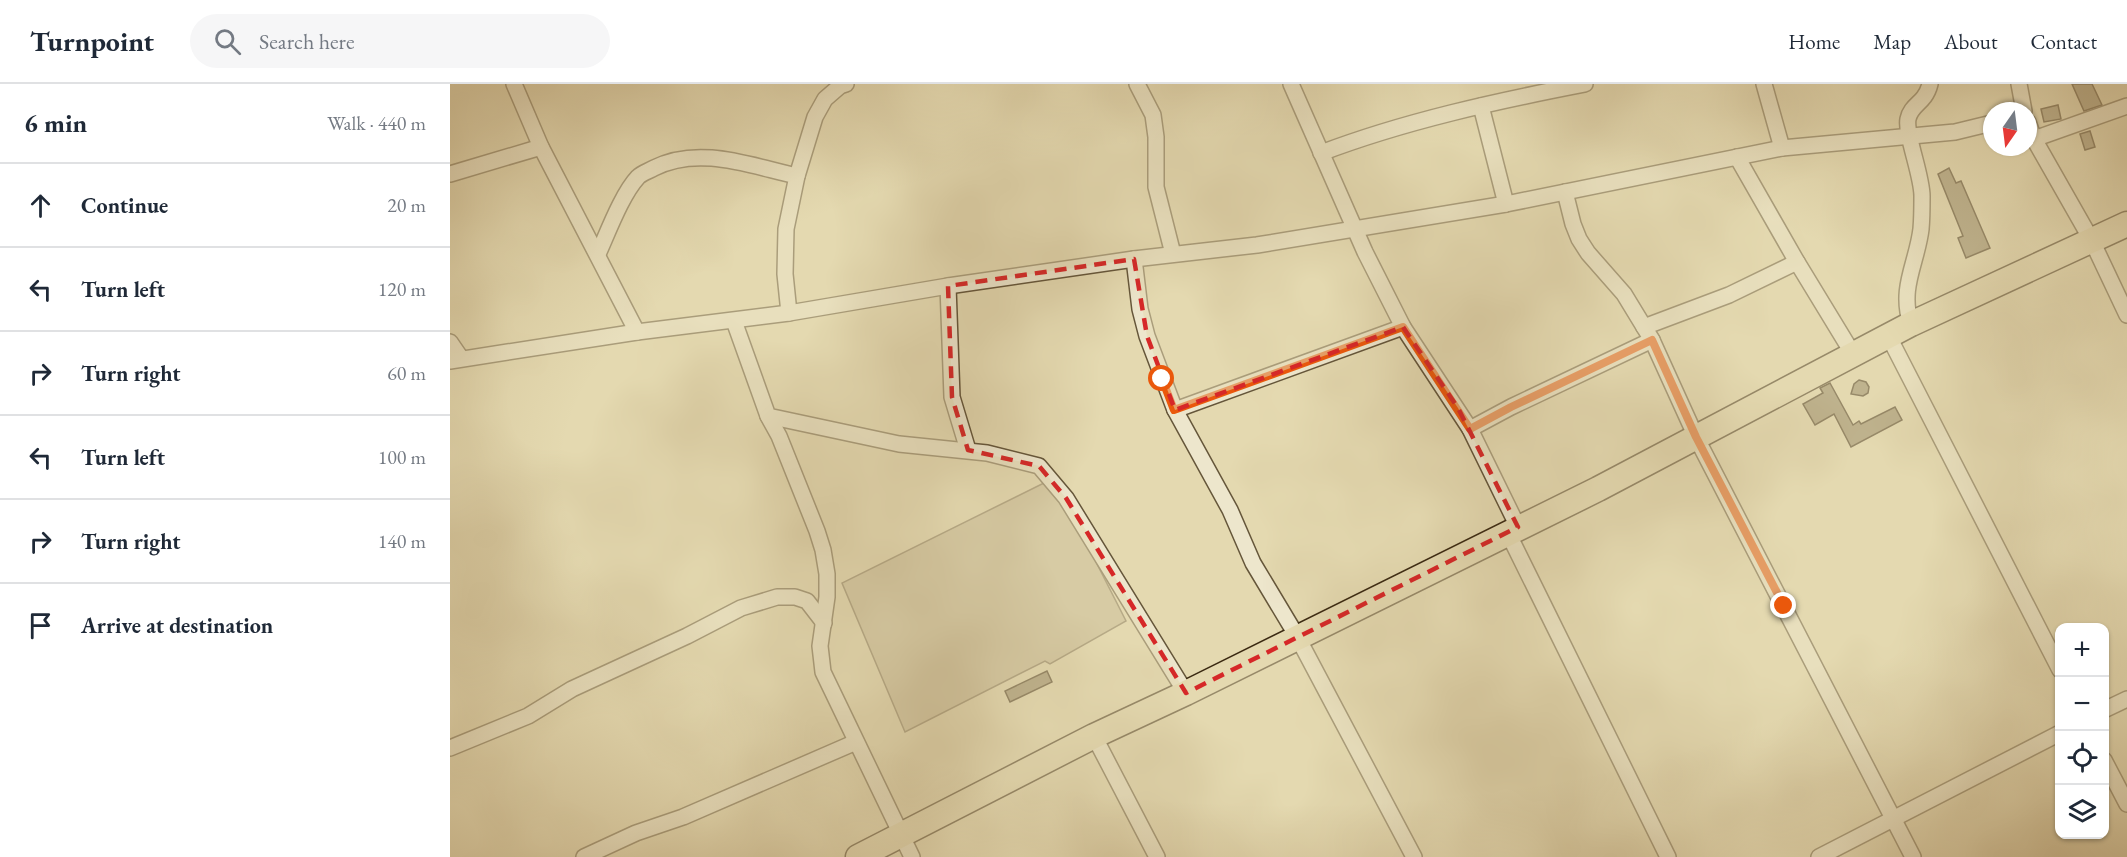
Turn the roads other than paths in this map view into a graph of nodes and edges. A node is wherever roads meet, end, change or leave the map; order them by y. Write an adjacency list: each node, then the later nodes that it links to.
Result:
1 (514, 84): 17 (street)
2 (846, 84): 22 (street)
3 (1137, 84): 29 (street)
4 (1291, 84): 19 (street)
5 (1585, 84): 9 (street)
6 (1764, 84): 18 (street)
7 (1930, 84): 14 (street)
8 (2019, 84): 10 (street)
9 (1506, 91): 11 (street)
10 (2022, 102)
11 (1481, 106): 19 (street); 24 (street)
12 (2127, 106): 15 (street)
13 (1983, 125): 14 (street)
14 (1910, 136): 18 (street); 36 (street)
15 (2037, 138)
16 (2037, 144): 27 (street)
17 (541, 147): 21 (street); 28 (street)
18 (1782, 148): 20 (street)
19 (1321, 153): 26 (street)
20 (1737, 157): 23 (street); 31 (street)
21 (450, 174)
22 (797, 176): 28 (street); 33 (street)
23 (1565, 192): 24 (street); 39 (street)
24 (1506, 204): 26 (street)
25 (2127, 224): 27 (main road)
26 (1355, 229): 29 (street); 37 (street)
27 (2092, 241): 34 (street); 36 (main road)
28 (598, 254): 38 (street)
29 (1173, 254): 30 (street)
30 (1134, 259): 32 (street); 44 (street)
31 (1797, 262): 39 (street); 42 (street)
32 (948, 286): 33 (street); 48 (street)
33 (789, 313): 35 (street)
34 (2127, 315)
35 (734, 321): 38 (street); 45 (street)
36 (1911, 324): 40 (main road)
37 (1403, 327): 44 (street); 46 (street)
38 (637, 332): 43 (street)
39 (1648, 334): 46 (street); 47 (street)
40 (1889, 337): 42 (main road); 52 (street)
41 (450, 342): 43 (street)
42 (1853, 354): 47 (main road)
43 (456, 359)
44 (1174, 410): 51 (street)
45 (768, 416): 48 (street); 50 (street)
46 (1470, 429): 49 (street)
47 (1696, 437): 49 (main road); 62 (street)
48 (968, 450): 53 (street)
49 (1513, 530): 51 (main road); 69 (street)
50 (824, 623): 58 (street); 59 (street)
51 (1298, 638): 53 (main road); 68 (street)
52 (2055, 660)
53 (1186, 693): 56 (main road)
54 (2127, 699): 55 (street)
55 (2109, 708)
56 (1095, 735): 63 (main road); 67 (street)
57 (2055, 736): 62 (street)
58 (856, 742): 63 (street); 64 (street)
59 (450, 748)
60 (2109, 770): 61 (street)
61 (2127, 804)
62 (1894, 818): 70 (street); 71 (street)
63 (901, 835): 65 (main road); 66 (street)
64 (584, 857)
65 (858, 857)
66 (912, 857)
67 (1157, 857)
68 (1414, 857)
69 (1668, 857)
70 (1819, 857)
71 (1913, 857)

